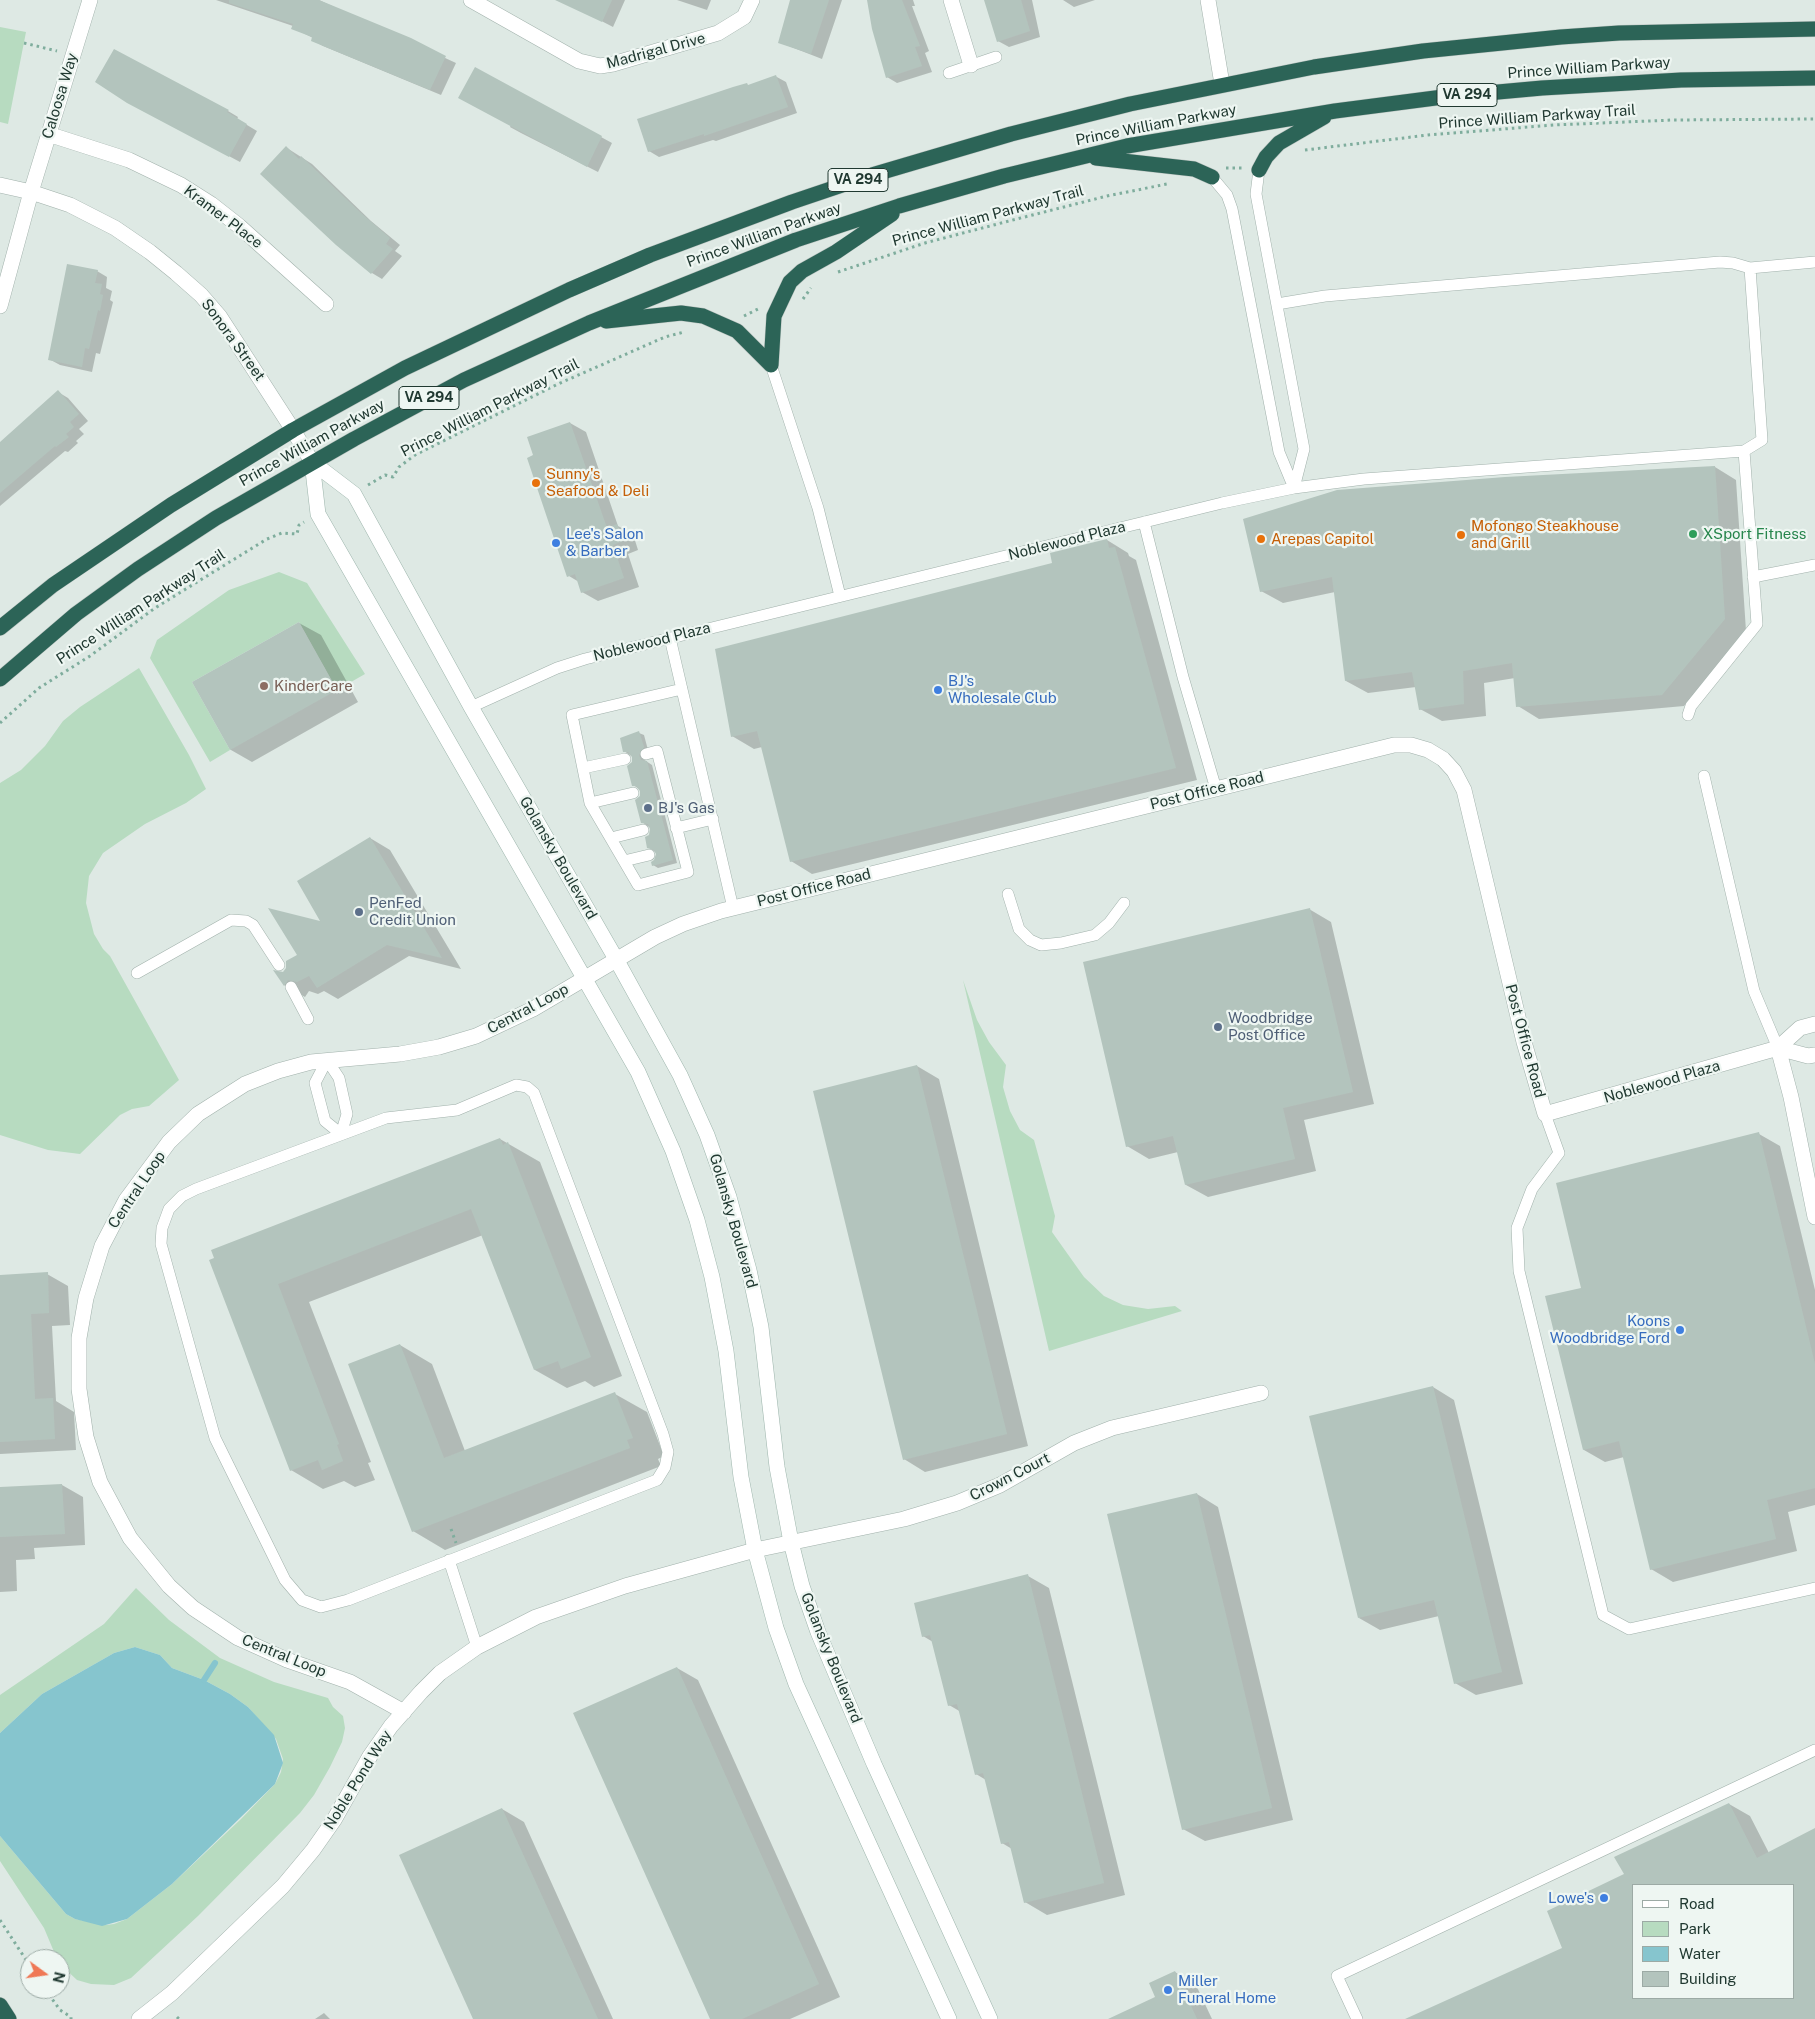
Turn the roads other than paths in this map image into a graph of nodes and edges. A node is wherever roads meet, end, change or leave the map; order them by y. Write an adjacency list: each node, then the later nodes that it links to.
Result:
1 (90, 0): 13 (street, Caloosa Way)
2 (471, 0): 3 (street, Madrigal Drive)
3 (752, 0)
4 (951, 0): 8 (street)
5 (1208, 0): 11 (street)
6 (1815, 29): 11 (highway, Prince William Parkway / VA 294)
7 (996, 57): 8 (lane)
8 (972, 65): 9 (lane)
9 (949, 73)
10 (1815, 78): 12 (highway, Prince William Parkway / VA 294)
11 (1222, 84): 27 (highway, Prince William Parkway / VA 294)
12 (1335, 111): 14 (highway, Prince William Parkway / VA 294); 15 (highway)
13 (48, 134): 18 (street, Caloosa Way); 22 (street, Kramer Place)
14 (1085, 156): 16 (highway); 19 (highway, Prince William Parkway / VA 294)
15 (1253, 169): 23 (lane)
16 (1216, 172): 30 (lane)
17 (0, 185): 18 (street, Sonora Street)
18 (31, 192): 24 (street, Caloosa Way); 27 (street, Sonora Street)
19 (905, 204): 25 (highway, Prince William Parkway / VA 294); 26 (highway)
20 (1815, 262): 21 (lane)
21 (1750, 268): 23 (lane); 28 (lane)
22 (326, 304)
23 (1277, 304): 30 (lane)
24 (0, 306)
25 (589, 323): 26 (highway); 29 (highway, Prince William Parkway / VA 294)
26 (771, 365): 34 (lane)
27 (293, 430): 29 (street, Golansky Boulevard); 35 (highway, Prince William Parkway / VA 294)
28 (1744, 450): 30 (lane, Noblewood Plaza); 33 (lane)
29 (312, 462): 37 (highway, Prince William Parkway / VA 294); 39 (street, Golansky Boulevard); 61 (street, Golansky Boulevard)
30 (1294, 488): 31 (lane, Noblewood Plaza)
31 (1144, 522): 34 (lane, Noblewood Plaza); 45 (lane)
32 (1815, 565): 33 (lane)
33 (1753, 578): 40 (lane)
34 (840, 596): 36 (lane, Noblewood Plaza)
35 (0, 628)
36 (670, 638): 38 (lane); 39 (lane, Noblewood Plaza)
37 (0, 679)
38 (682, 689): 43 (lane); 48 (lane)
39 (471, 707): 58 (street, Golansky Boulevard)
40 (1688, 715)
41 (646, 754): 50 (lane)
42 (625, 759): 43 (lane)
43 (583, 768): 47 (lane)
44 (1704, 776): 65 (lane)
45 (1216, 789): 57 (street, Post Office Road); 68 (street, Post Office Road)
46 (633, 793): 47 (lane)
47 (590, 803): 52 (lane)
48 (713, 819): 50 (lane); 57 (lane)
49 (663, 824): 50 (lane)
50 (676, 825): 54 (lane)
51 (643, 830): 52 (lane)
52 (610, 838): 54 (lane)
53 (649, 855): 54 (lane)
54 (624, 861)
55 (1008, 894): 56 (lane)
56 (1124, 903)
57 (733, 908): 58 (street, Post Office Road)
58 (616, 959): 61 (street, Central Loop); 72 (street, Golansky Boulevard)
59 (279, 965): 60 (lane)
60 (137, 974)
61 (583, 979): 67 (street, Central Loop); 73 (street, Golansky Boulevard)
62 (292, 987): 63 (lane)
63 (308, 1019)
64 (1815, 1024): 65 (street, Noblewood Plaza)
65 (1778, 1048): 66 (street); 68 (street, Noblewood Plaza); 70 (street)
66 (1815, 1055)
67 (327, 1060): 69 (lane); 69 (lane); 77 (street, Central Loop)
68 (1545, 1114): 75 (lane)
69 (341, 1134): 74 (lane); 74 (lane)
70 (1815, 1217)
71 (1261, 1392): 72 (street, Crown Court)
72 (791, 1542): 73 (street, Crown Court); 83 (street, Golansky Boulevard)
73 (755, 1550): 76 (street, Noble Pond Way); 82 (street, Golansky Boulevard)
74 (449, 1560): 76 (lane)
75 (1815, 1588)
76 (478, 1647): 77 (street, Noble Pond Way)
77 (404, 1712): 81 (street, Noble Pond Way)
78 (1815, 1750): 84 (lane)
79 (0, 2004): 80 (highway)
80 (9, 2019)
81 (139, 2019)
82 (948, 2019)
83 (990, 2019)
84 (1357, 2019)

